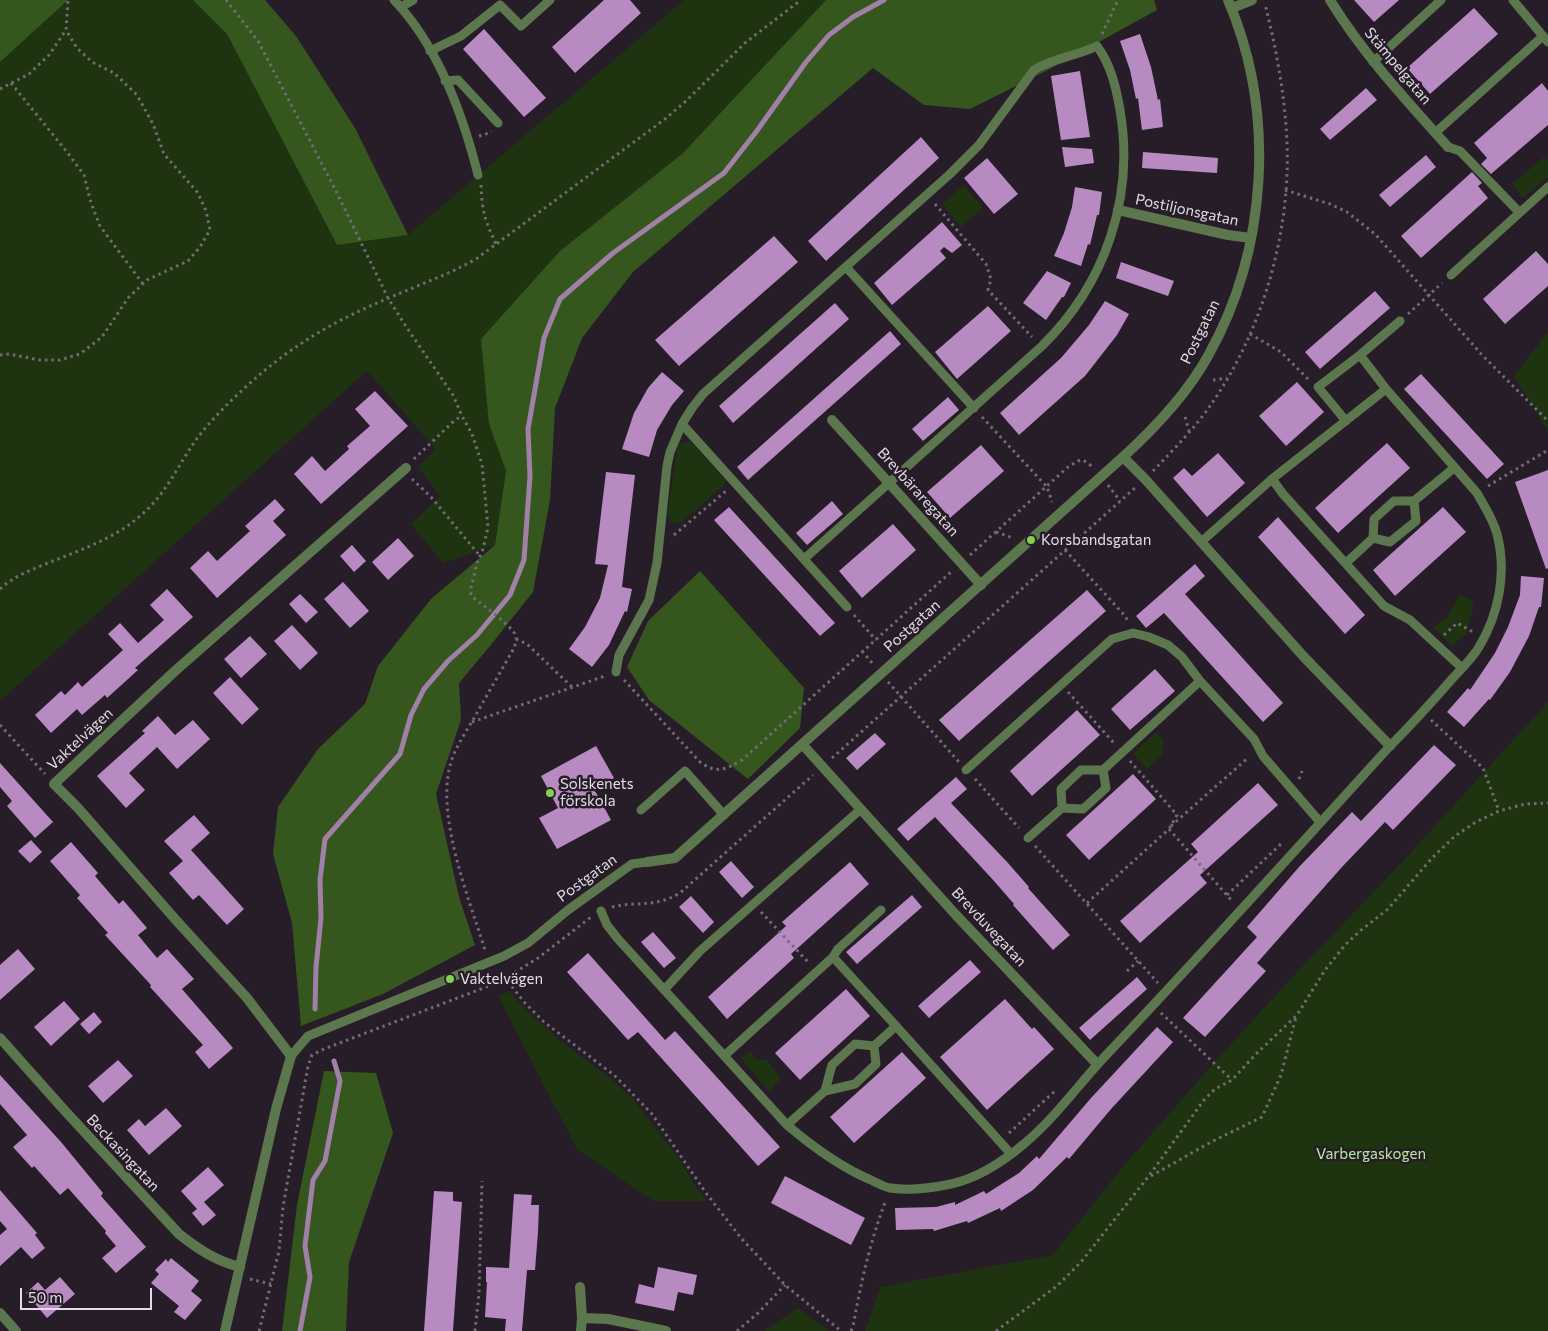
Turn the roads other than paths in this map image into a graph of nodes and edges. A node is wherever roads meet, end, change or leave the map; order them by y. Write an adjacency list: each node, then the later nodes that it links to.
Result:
1 (394, 0): 9 (lane)
2 (412, 0): 9 (lane)
3 (550, 0): 11 (lane)
4 (1252, 0): 8 (street)
5 (1330, 0): 12 (street, Stämpelgatan)
6 (1442, 0): 12 (lane)
7 (1513, 0): 10 (lane)
8 (1230, 4): 21 (street, Postgatan)
9 (401, 7): 11 (lane)
10 (1546, 39): 15 (lane)
11 (430, 51): 13 (lane)
12 (1373, 62): 15 (street, Stämpelgatan)
13 (445, 80): 14 (lane); 17 (lane)
14 (498, 123)
15 (1435, 133): 16 (street, Stämpelgatan)
16 (1448, 147): 20 (lane)
17 (478, 175)
18 (1548, 187): 20 (lane)
19 (1118, 210): 21 (street, Postiljonsgatan); 22 (lane); 27 (lane)
20 (1519, 212): 23 (lane)
21 (1251, 238): 31 (street, Postgatan)
22 (846, 267): 27 (lane); 30 (lane)
23 (1451, 275)
24 (1400, 321): 25 (lane)
25 (1360, 355): 26 (lane); 29 (lane)
26 (1386, 389): 29 (lane); 33 (lane)
27 (974, 408): 35 (lane)
28 (832, 420): 35 (street, Brevbäraregatan)
29 (1346, 421): 34 (lane)
30 (682, 424): 39 (lane); 44 (lane)
31 (1123, 457): 38 (street); 41 (street, Postgatan)
32 (406, 468): 64 (street, Vaktelvägen)
33 (1454, 468): 36 (lane); 43 (lane)
34 (1272, 480): 38 (lane); 40 (lane)
35 (890, 483): 39 (lane); 41 (street, Brevbäraregatan)
36 (1414, 501): 37 (lane); 37 (lane)
37 (1373, 538): 40 (lane)
38 (1201, 542): 47 (street)
39 (804, 560): 42 (lane)
40 (1346, 564): 43 (lane)
41 (981, 585): 46 (street, Postgatan)
42 (847, 607)
43 (1462, 668): 47 (lane)
44 (616, 672)
45 (1200, 681): 48 (lane); 49 (lane); 54 (lane)
46 (803, 745): 51 (street, Brevduvegatan); 53 (street, Postgatan)
47 (1390, 746): 54 (lane)
48 (966, 770)
49 (1103, 770): 50 (lane); 50 (lane)
50 (1062, 808): 55 (lane)
51 (860, 809): 60 (lane); 66 (street, Brevduvegatan)
52 (641, 810): 53 (lane)
53 (724, 815): 56 (street, Postgatan)
54 (1320, 822): 66 (lane)
55 (1028, 838)
56 (647, 862): 64 (lane, Postgatan)
57 (881, 910): 59 (lane)
58 (601, 911): 60 (lane)
59 (833, 957): 61 (lane); 65 (lane)
60 (664, 990): 65 (lane)
61 (896, 1026): 63 (lane); 69 (lane)
62 (0, 1038): 70 (street, Beckasingatan)
63 (874, 1046): 67 (lane); 67 (lane)
64 (291, 1056): 70 (street)
65 (724, 1056): 68 (lane)
66 (1097, 1064): 69 (lane)
67 (825, 1091): 68 (lane)
68 (787, 1125): 69 (lane)
69 (1011, 1154)
70 (240, 1267): 75 (street)
71 (580, 1287): 73 (street)
72 (0, 1313): 74 (street)
73 (582, 1318): 76 (street); 77 (street)
74 (16, 1331)
75 (225, 1331)
76 (580, 1331)
77 (666, 1331)

